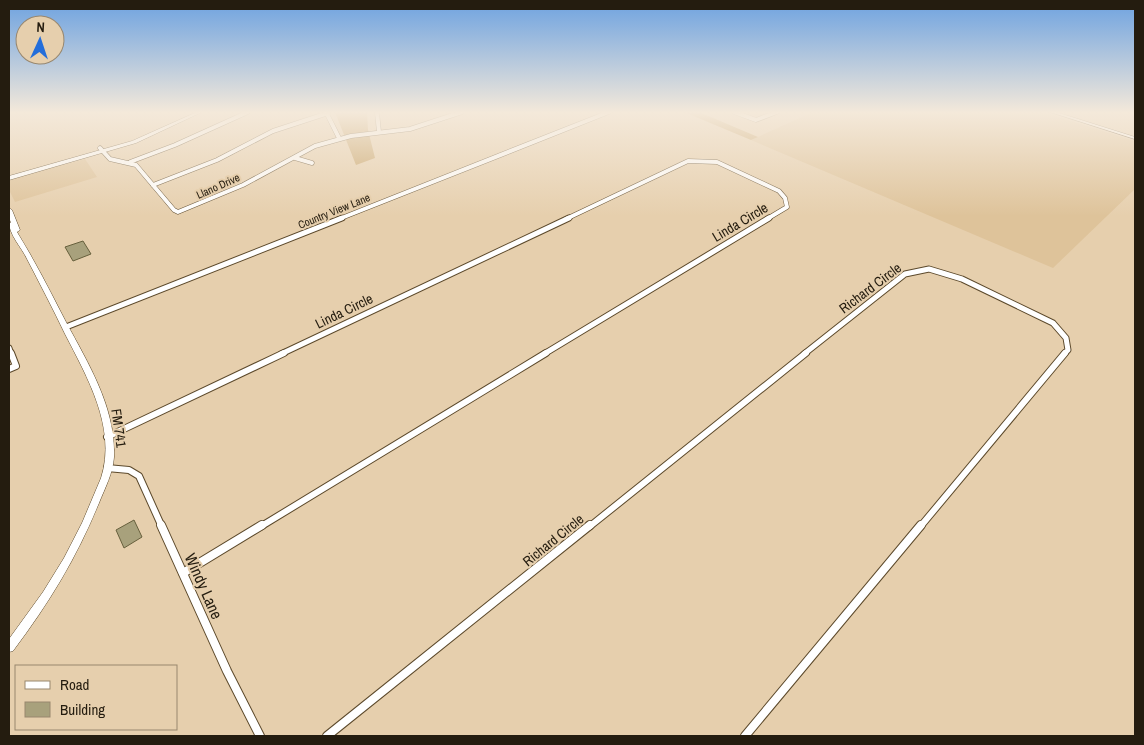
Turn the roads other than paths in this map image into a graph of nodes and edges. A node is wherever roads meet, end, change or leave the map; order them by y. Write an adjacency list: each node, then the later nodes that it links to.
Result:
1 (110, 147): 7 (main road)
2 (111, 147): 7 (main road)
3 (170, 147): 9 (street)
4 (242, 147): 12 (street)
5 (315, 147): 8 (street, Llano Drive)
6 (521, 147): 16 (street, Country View Lane)
7 (101, 150): 9 (street); 11 (main road)
8 (295, 158): 10 (street); 12 (street, Llano Drive)
9 (130, 162): 12 (street)
10 (312, 163)
11 (9, 176)
12 (153, 185)
13 (9, 210): 15 (main road, FM 741 / FM 741)
14 (9, 224): 15 (main road, FM 741 / FM 741)
15 (18, 237): 16 (main road, FM 741 / FM 741)
16 (66, 327): 19 (main road, FM 741 / FM 741)
17 (9, 348): 18 (street)
18 (9, 369)
19 (108, 437): 20 (main road, FM 741 / FM 741); 21 (street, Linda Circle)
20 (107, 468): 21 (street, Windy Lane); 22 (main road, FM 741 / FM 741)
21 (183, 573): 23 (street, Windy Lane)
22 (9, 647)
23 (260, 736)
24 (327, 736): 25 (street, Richard Circle)
25 (744, 736)

